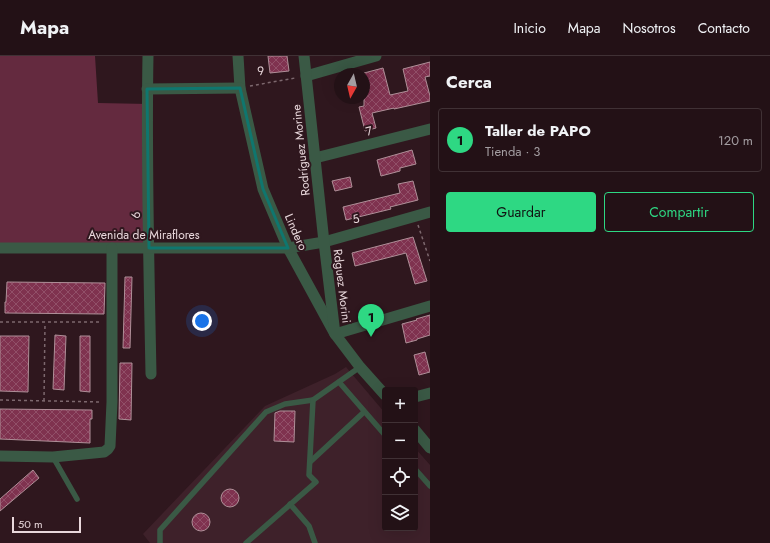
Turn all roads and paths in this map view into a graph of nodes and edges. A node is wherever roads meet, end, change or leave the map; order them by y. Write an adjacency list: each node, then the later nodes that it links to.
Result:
1 (148, 56): 7 (street, 6)
2 (238, 56): 6 (street, Lindero)
3 (304, 56): 5 (street, Rodríguez Morine)
4 (376, 56): 5 (street)
5 (306, 76): 6 (path, 9); 9 (street, Rodríguez Morine)
6 (240, 88): 7 (street); 16 (street, Lindero)
7 (147, 89): 15 (street, 6)
8 (430, 129): 9 (street, 7)
9 (315, 158): 12 (street, Rodríguez Morine)
10 (430, 212): 11 (street, 5)
11 (415, 216): 12 (street, 5); 17 (path)
12 (324, 242): 16 (street, 5); 22 (street, Rdguez Morini)
13 (0, 248): 14 (street, Avenida de Miraflores)
14 (112, 248): 15 (street, Avenida de Miraflores); 21 (street)
15 (149, 248): 16 (street, Avenida de Miraflores); 24 (street, 6)
16 (288, 248): 22 (street, Lindero)
17 (430, 261)
18 (430, 306): 22 (street)
19 (0, 322): 20 (path)
20 (45, 322): 21 (path); 31 (path)
21 (112, 322): 32 (street)
22 (335, 334): 23 (street, Lindero)
23 (360, 367): 25 (lane); 26 (street, Lindero)
24 (151, 374)
25 (339, 382): 30 (lane); 33 (lane)
26 (382, 392)
27 (430, 393): 28 (street)
28 (418, 396)
29 (0, 400): 31 (path)
30 (313, 400): 39 (lane); 44 (lane)
31 (44, 401): 32 (path)
32 (112, 402): 38 (street)
33 (364, 412): 34 (lane); 39 (lane)
34 (382, 432)
35 (418, 434): 36 (street)
36 (430, 448)
37 (0, 456): 38 (street)
38 (52, 457): 42 (lane)
39 (310, 462): 43 (lane)
40 (418, 472): 41 (lane)
41 (430, 486)
42 (77, 499)
43 (290, 504): 45 (lane); 46 (lane)
44 (160, 543)
45 (246, 543)
46 (315, 543)

